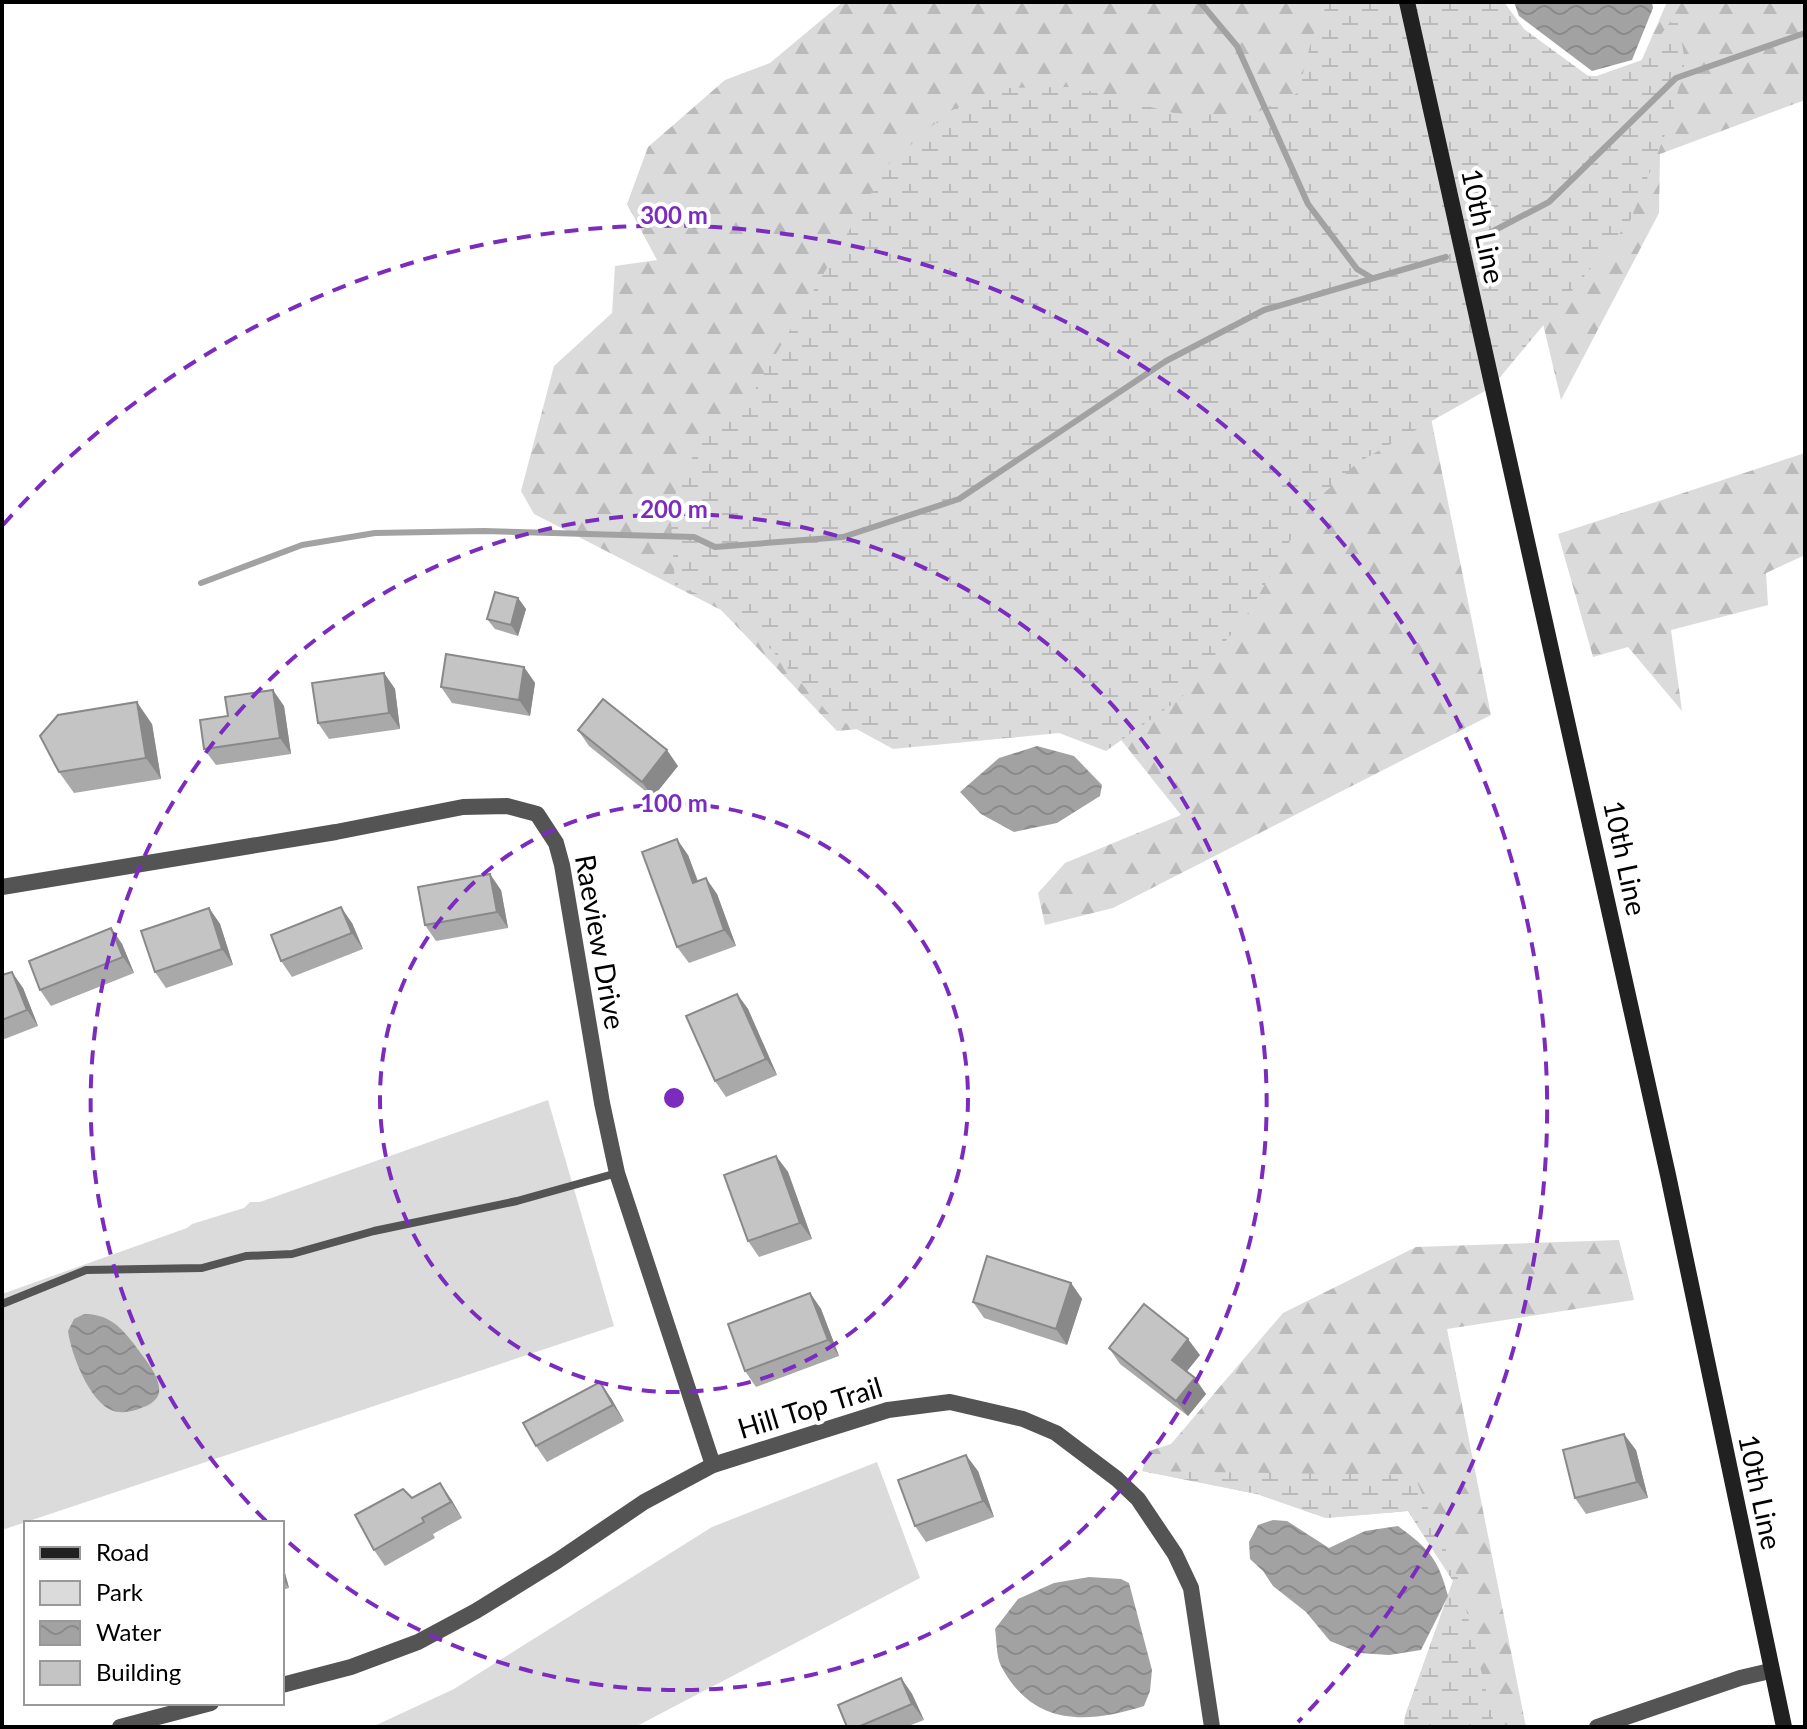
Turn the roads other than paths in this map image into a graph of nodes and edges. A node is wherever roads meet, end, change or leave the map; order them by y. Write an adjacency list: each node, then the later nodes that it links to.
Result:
1 (1407, 2): 6 (main road, 10th Line)
2 (2, 887): 3 (street, Raeview Drive)
3 (617, 1173): 4 (lane); 5 (street, Raeview Drive)
4 (2, 1304)
5 (713, 1465): 7 (street, Hill Top Trail); 10 (street, Hill Top Trail)
6 (1770, 1671): 11 (street); 12 (main road, 10th Line)
7 (284, 1684)
8 (203, 1705): 9 (street)
9 (120, 1727)
10 (1212, 1727)
11 (1597, 1727)
12 (1784, 1727)

